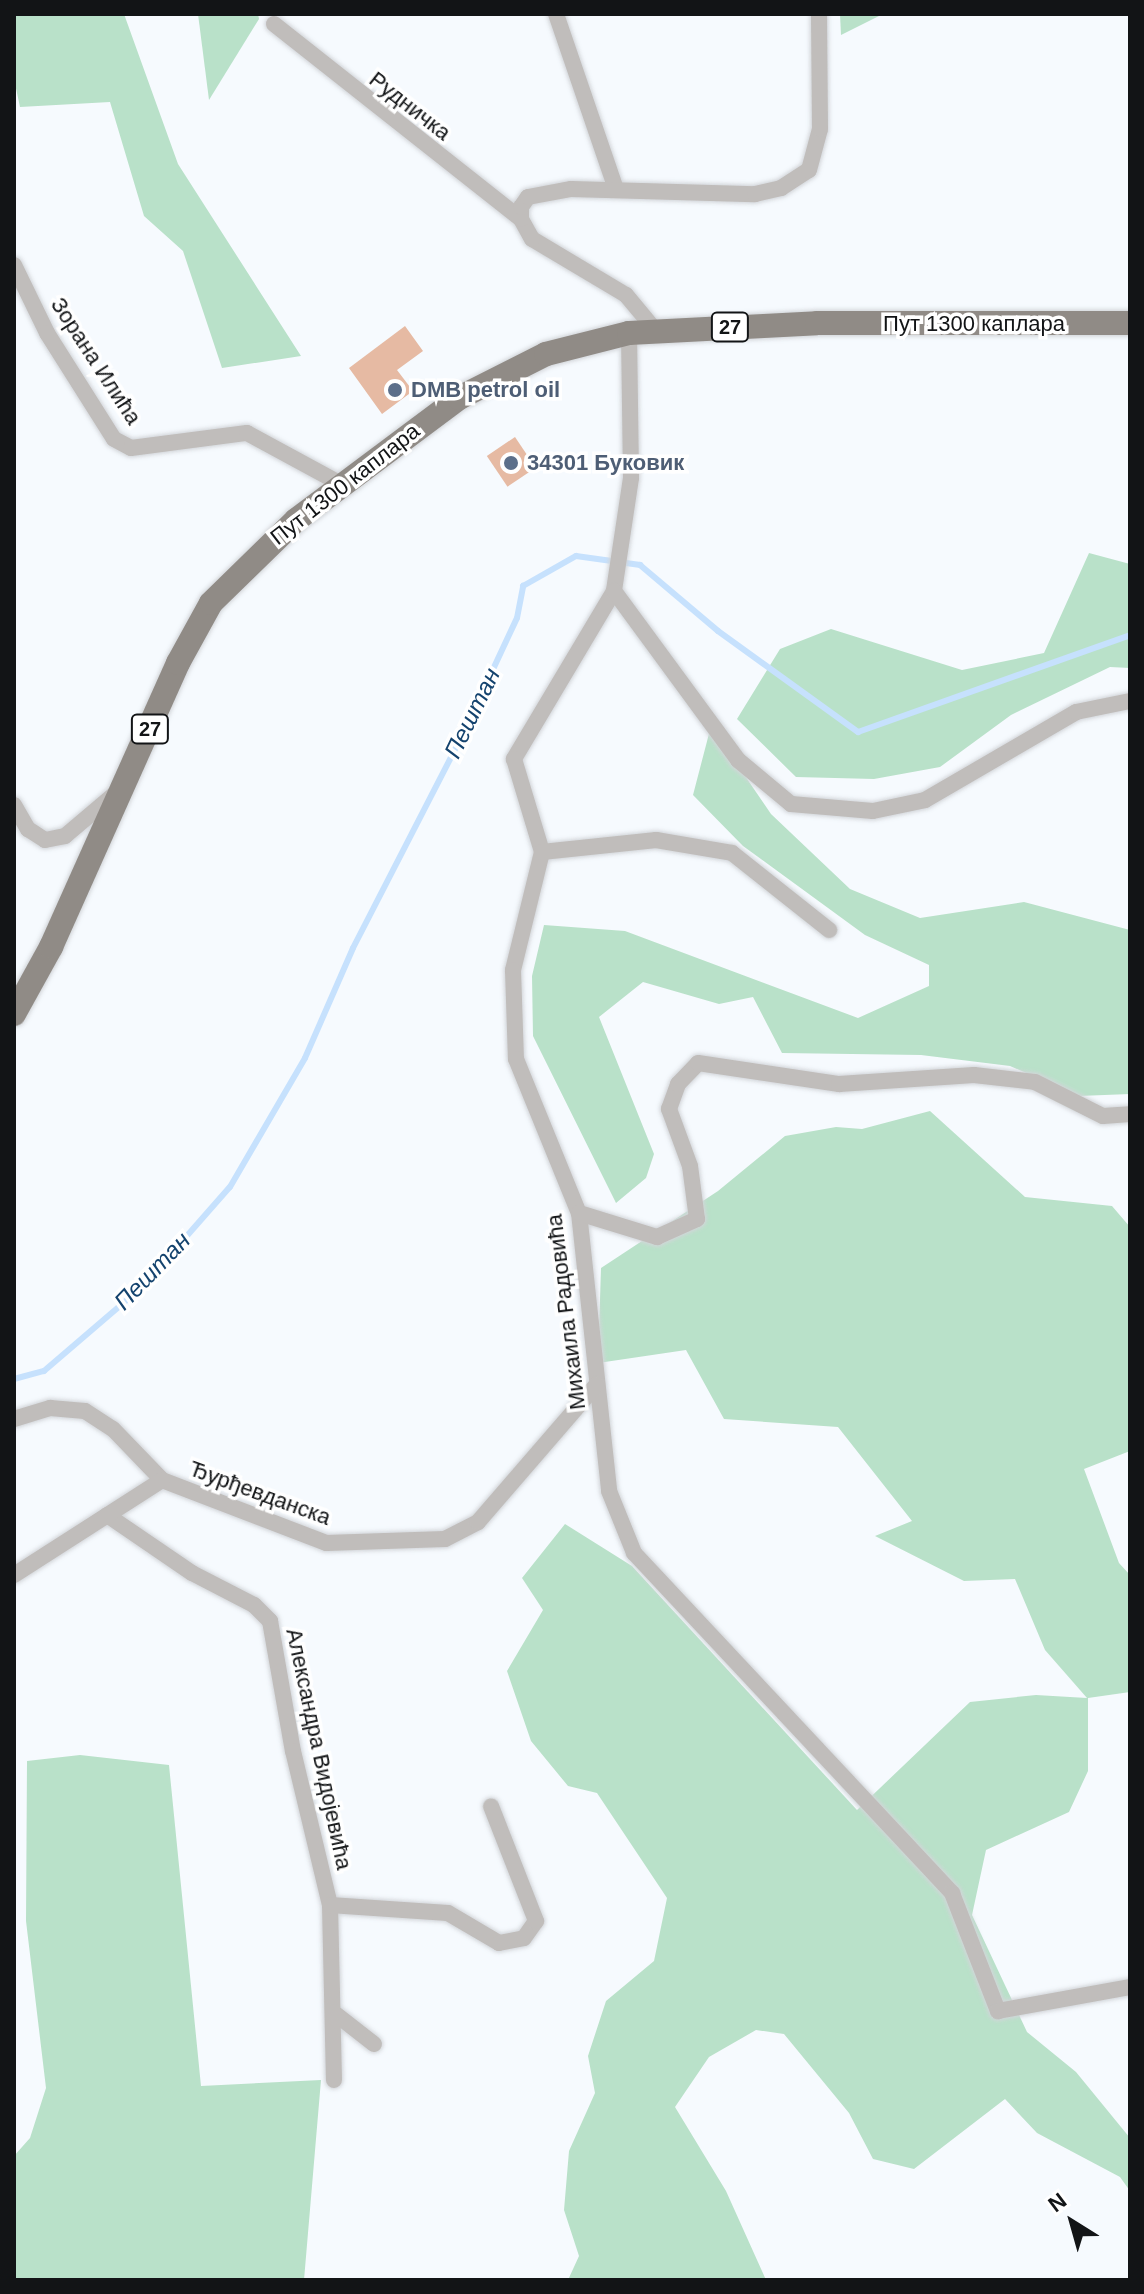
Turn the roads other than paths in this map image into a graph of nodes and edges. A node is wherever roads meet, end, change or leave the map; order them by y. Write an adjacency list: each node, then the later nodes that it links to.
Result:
1 (556, 14): 4 (street)
2 (819, 14): 4 (street)
3 (274, 24): 5 (street, Рудничка)
4 (616, 189): 5 (street)
5 (521, 219): 8 (street, Рудничка)
6 (14, 265): 10 (street, Зорана Илића)
7 (1130, 323): 8 (main road, Пут 1300 каплара / 27)
8 (656, 331): 9 (main road, Пут 1300 каплара / 27)
9 (629, 333): 10 (main road, Пут 1300 каплара / 27); 11 (street)
10 (341, 484): 13 (main road, Пут 1300 каплара / 27)
11 (614, 591): 12 (street); 15 (street)
12 (1130, 701)
13 (125, 785): 14 (street); 17 (main road, Пут 1300 каплара / 27)
14 (14, 805)
15 (542, 852): 16 (street); 19 (street, Михаила Радовића)
16 (829, 930)
17 (14, 1014)
18 (1130, 1114): 19 (street)
19 (579, 1213): 20 (street, Михаила Радовића)
20 (597, 1384): 22 (street, Ђурђевданска); 27 (street, Михаила Радовића)
21 (14, 1419): 22 (street, Ђурђевданска)
22 (162, 1480): 23 (street)
23 (107, 1515): 24 (street); 26 (street, Александра Видојевића)
24 (14, 1575)
25 (491, 1806): 26 (street)
26 (330, 1905): 28 (street, Александра Видојевића)
27 (1130, 1987)
28 (333, 2012): 29 (street); 30 (street, Александра Видојевића)
29 (374, 2044)
30 (334, 2080)

